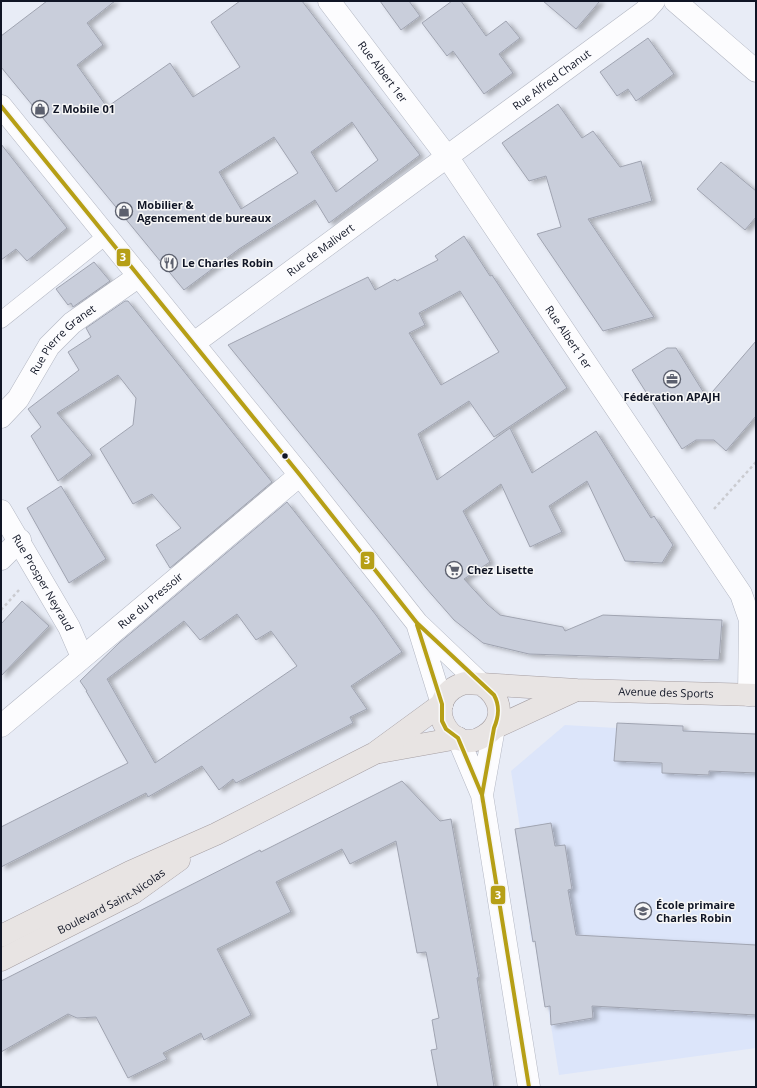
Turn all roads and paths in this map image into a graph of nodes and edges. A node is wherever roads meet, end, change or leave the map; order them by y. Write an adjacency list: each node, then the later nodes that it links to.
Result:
1 (329, 1): 6 (street, Rue Albert 1er)
2 (654, 1): 6 (street, Rue Alfred Chanut)
3 (675, 1): 4 (street)
4 (756, 71)
5 (3, 114): 7 (street)
6 (448, 158): 10 (street, Rue de Malivert); 15 (street, Rue Albert 1er)
7 (106, 236): 8 (street); 9 (lane)
8 (139, 276): 10 (street); 11 (street, Rue Pierre Granet)
9 (1, 320)
10 (194, 343): 13 (street)
11 (1, 417)
12 (756, 462): 15 (path)
13 (300, 475): 18 (street); 19 (street, Rue du Pressoir)
14 (1, 511): 16 (street, Rue Prosper Neyraud)
15 (697, 528): 22 (street, Rue Albert 1er)
16 (20, 540): 17 (street); 19 (street, Rue Prosper Neyraud)
17 (1, 559)
18 (417, 623): 20 (street); 23 (street)
19 (82, 657): 24 (street, Rue du Pressoir)
20 (481, 684): 21 (main road, Avenue des Sports); 23 (main road); 25 (main road)
21 (577, 690): 22 (main road, Avenue des Sports); 25 (main road)
22 (752, 695)
23 (442, 704): 26 (main road); 27 (main road)
24 (1, 726)
25 (494, 728): 26 (main road); 28 (street)
26 (458, 738): 27 (main road); 28 (street)
27 (375, 753): 29 (main road, Boulevard Saint-Nicolas)
28 (482, 795): 32 (street)
29 (216, 834): 30 (main road, Boulevard Saint-Nicolas); 31 (main road, Boulevard Saint-Nicolas)
30 (1, 936)
31 (1, 960)
32 (529, 1087)

